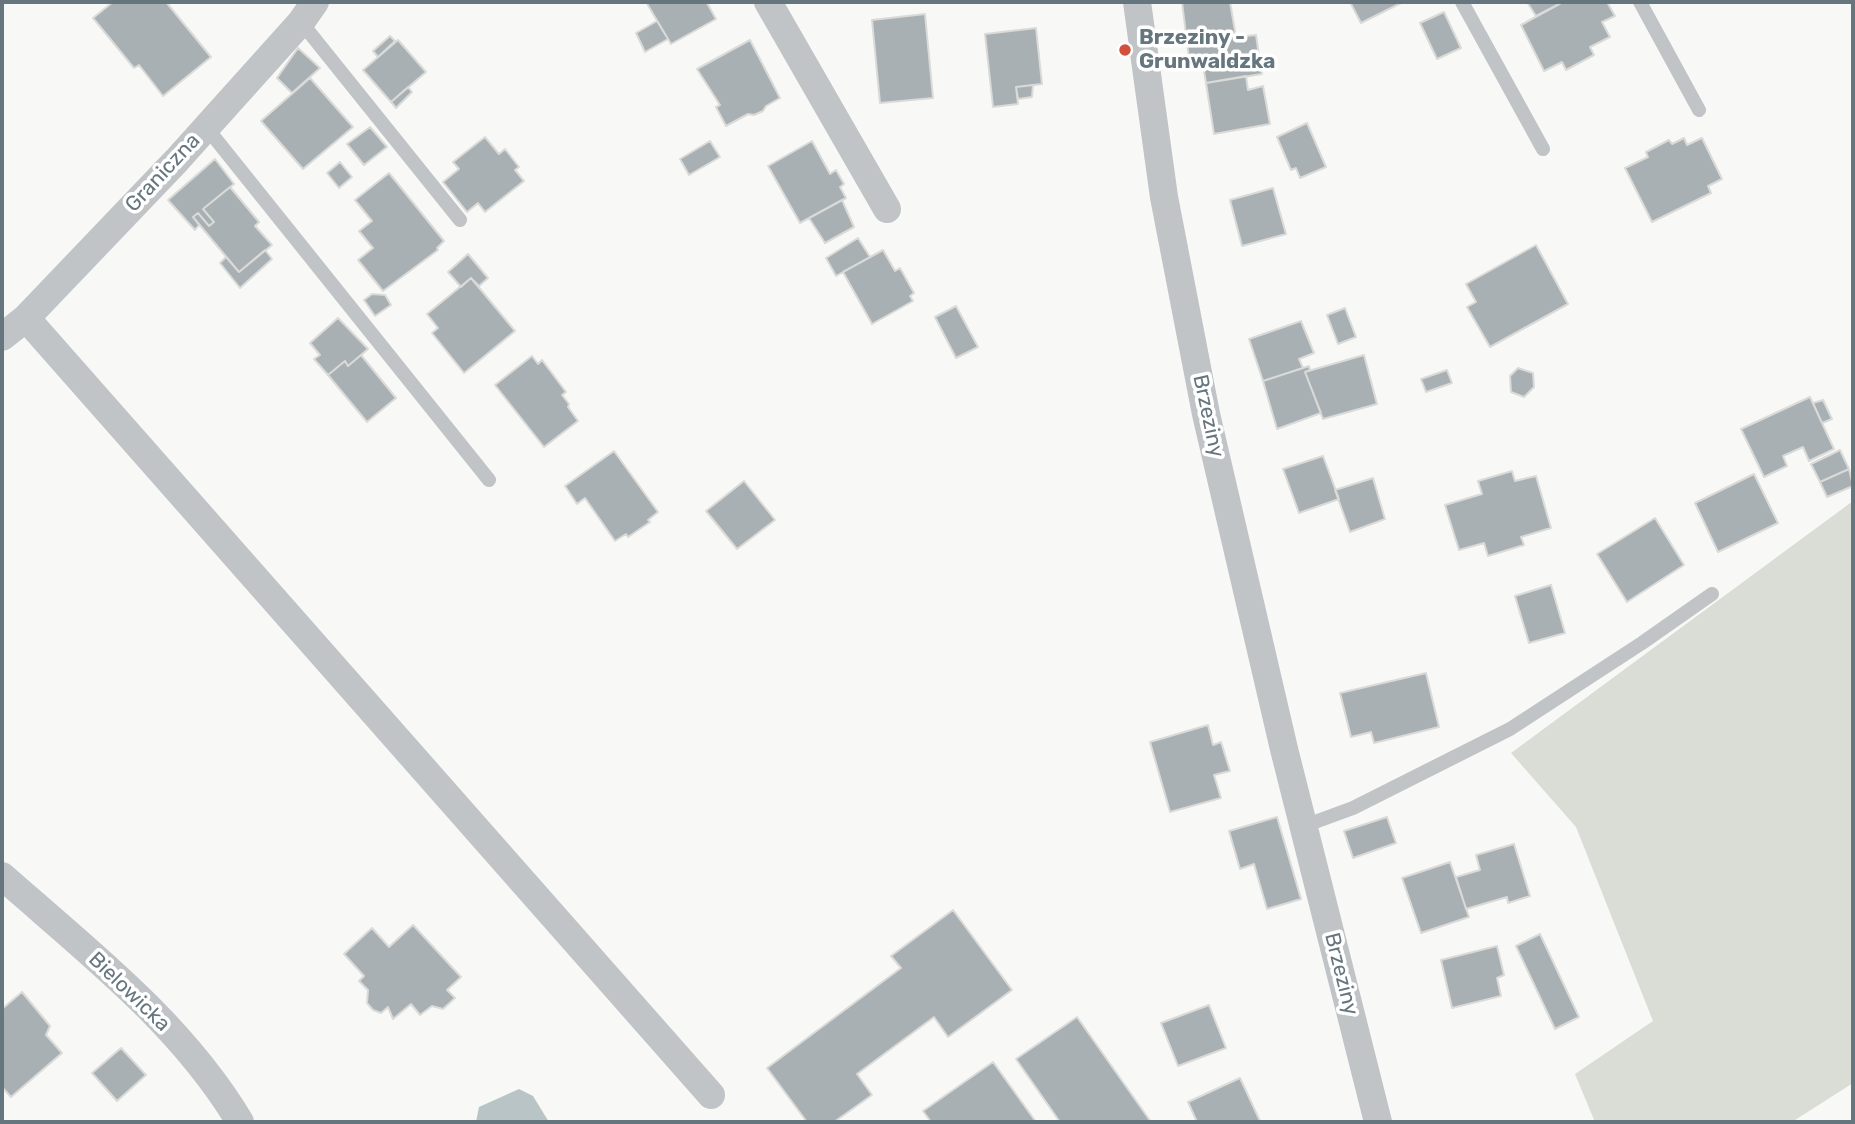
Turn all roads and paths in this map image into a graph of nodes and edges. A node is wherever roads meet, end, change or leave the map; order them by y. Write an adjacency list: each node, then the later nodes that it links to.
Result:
1 (768, 2): 9 (street)
2 (1137, 2): 15 (street, Brzeziny)
3 (1462, 2): 8 (lane)
4 (1640, 2): 6 (lane)
5 (308, 12): 7 (street, Graniczna); 10 (lane)
6 (1699, 110)
7 (206, 127): 11 (street, Graniczna); 13 (lane)
8 (1544, 149)
9 (887, 209)
10 (460, 220)
11 (26, 318): 12 (street, Graniczna); 17 (street)
12 (2, 337)
13 (489, 480)
14 (1712, 594): 15 (lane)
15 (1304, 826): 19 (street, Brzeziny)
16 (2, 876): 18 (street, Bielowicka)
17 (711, 1095)
18 (240, 1122)
19 (1378, 1122)

